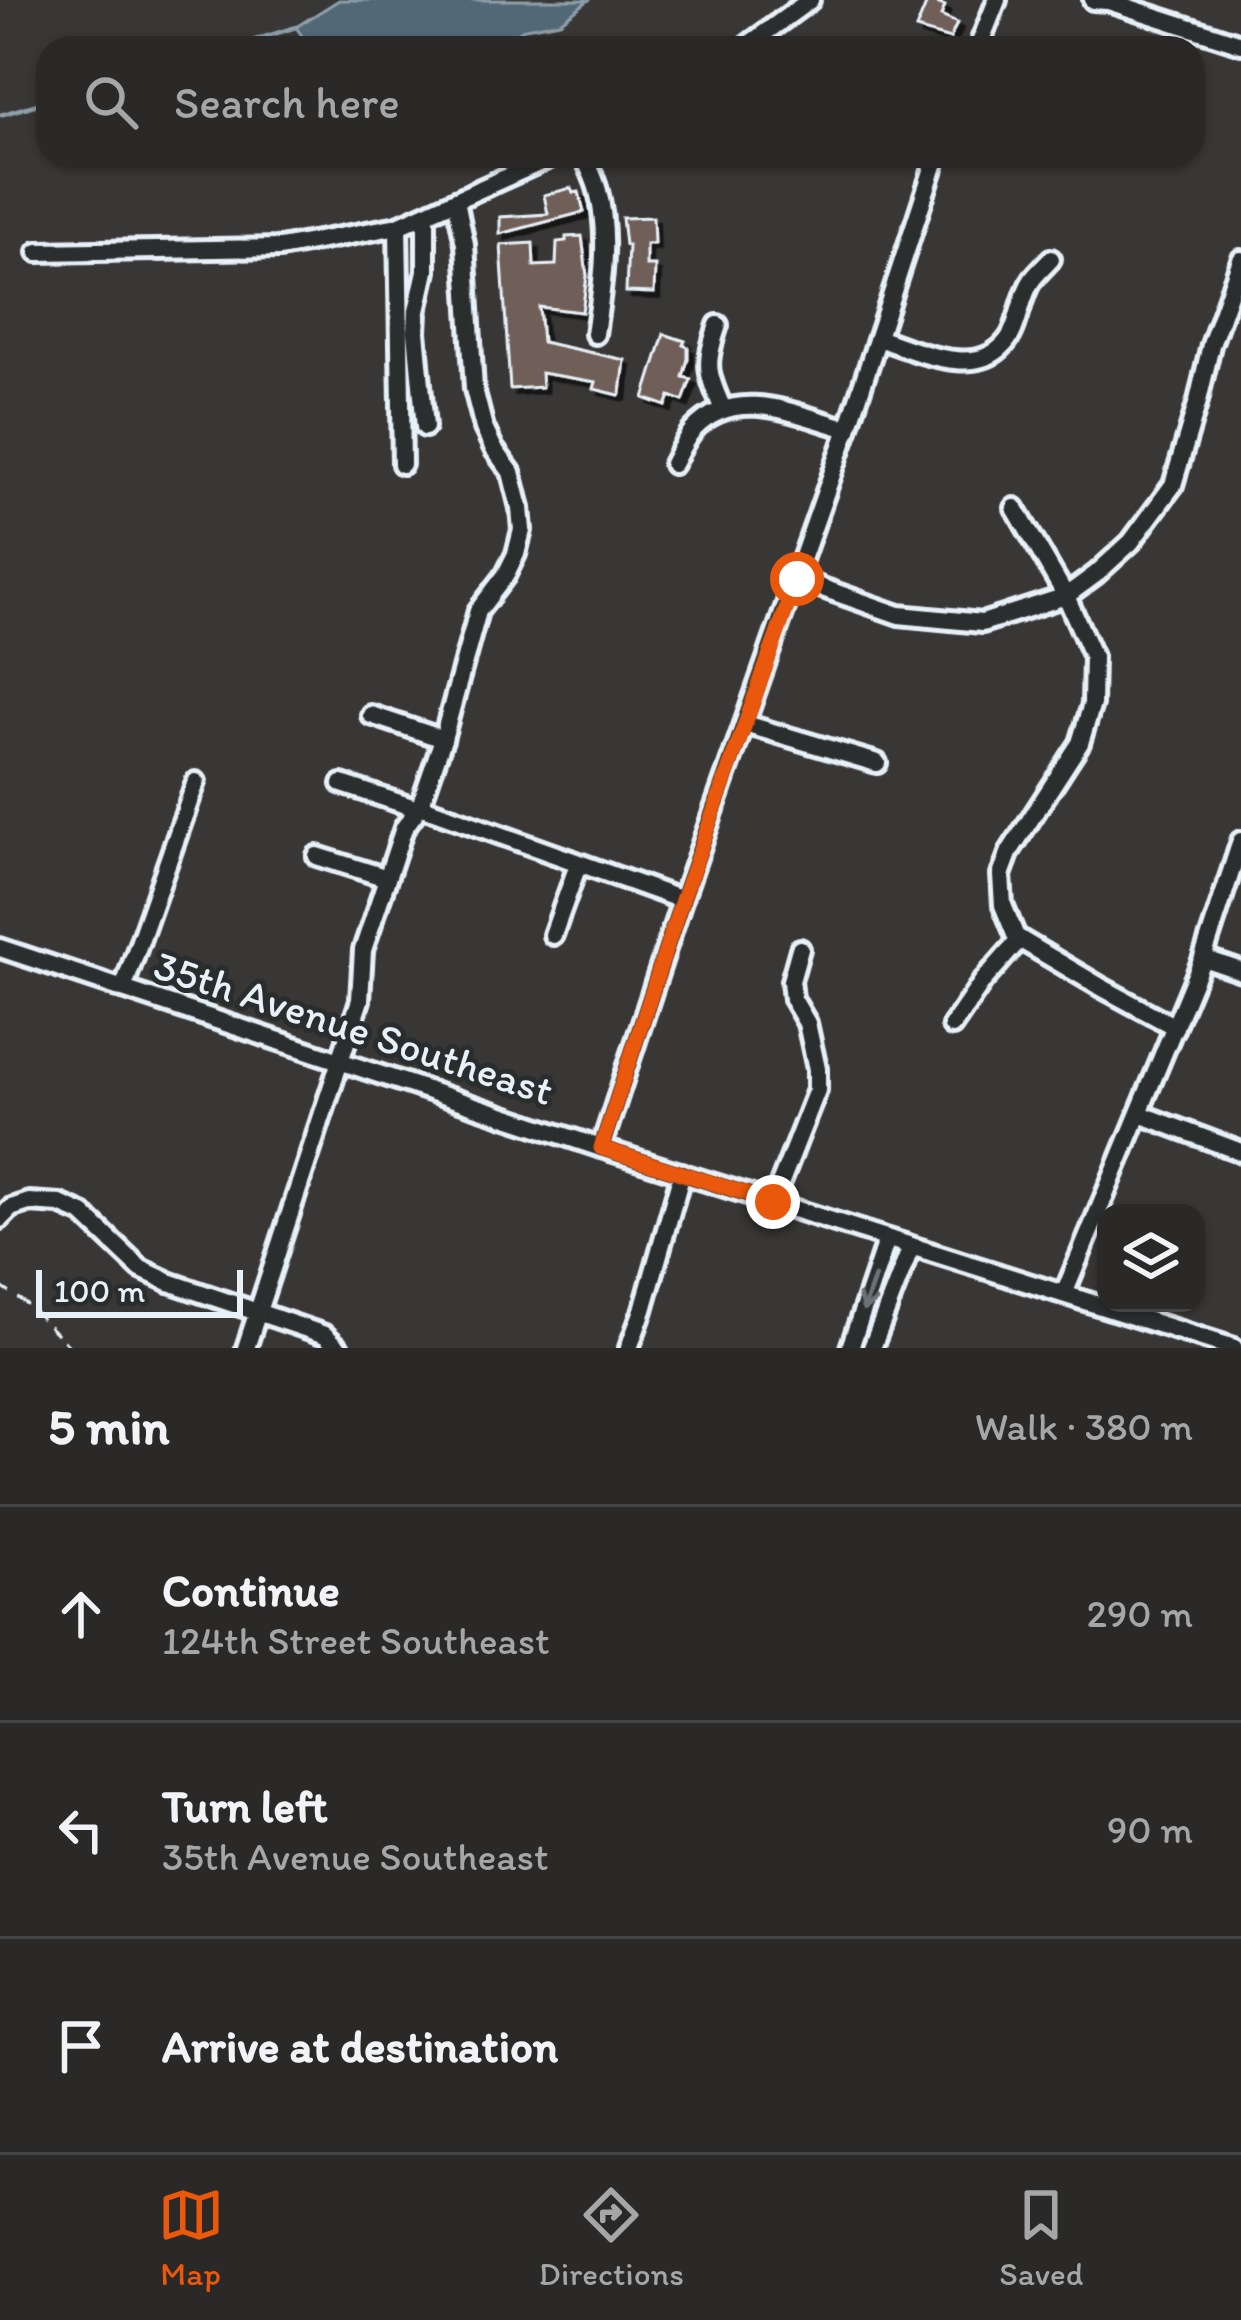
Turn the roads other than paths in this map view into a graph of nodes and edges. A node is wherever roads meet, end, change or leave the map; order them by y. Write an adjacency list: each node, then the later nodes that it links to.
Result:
1 (810, 0): 4 (street)
2 (997, 0): 5 (street)
3 (1093, 0): 6 (street)
4 (760, 36)
5 (983, 36)
6 (1241, 44)
7 (528, 168): 10 (street)
8 (589, 168): 17 (street)
9 (933, 168): 18 (street)
10 (457, 200): 11 (street); 29 (street)
11 (426, 214): 12 (street); 20 (street)
12 (398, 226): 13 (street); 22 (street)
13 (38, 252)
14 (1052, 259): 18 (street)
15 (1241, 260): 26 (street)
16 (718, 325): 19 (street)
17 (595, 334)
18 (878, 338): 21 (street)
19 (723, 410): 21 (street); 23 (street)
20 (425, 427)
21 (848, 429): 25 (street)
22 (402, 464)
23 (673, 464)
24 (1015, 508): 26 (street)
25 (797, 579): 26 (street); 28 (street)
26 (1066, 596): 40 (street)
27 (371, 715): 29 (street)
28 (745, 724): 30 (street); 38 (street)
29 (443, 739): 33 (street)
30 (878, 763)
31 (196, 782): 45 (street)
32 (342, 784): 33 (street)
33 (419, 808): 36 (street); 37 (street)
34 (1241, 841): 43 (street)
35 (317, 856): 37 (street)
36 (578, 865): 38 (street); 39 (street)
37 (387, 878): 48 (street)
38 (682, 900): 50 (street)
39 (553, 934)
40 (1018, 938): 46 (street); 47 (street)
41 (0, 948): 45 (street, 35th Avenue Southeast)
42 (800, 949): 53 (street)
43 (1203, 958): 44 (street); 47 (street)
44 (1241, 971)
45 (123, 988): 48 (street, 35th Avenue Southeast)
46 (952, 1026)
47 (1175, 1027): 49 (street)
48 (340, 1060): 50 (street, 35th Avenue Southeast); 58 (street)
49 (1140, 1114): 51 (street); 57 (street)
50 (601, 1148): 52 (street, 35th Avenue Southeast)
51 (1241, 1152)
52 (682, 1173): 53 (street, 35th Avenue Southeast); 61 (street)
53 (773, 1202): 55 (street, 35th Avenue Southeast)
54 (0, 1219): 58 (street)
55 (887, 1239): 56 (street, 35th Avenue Southeast); 62 (street, one-way to 62)
56 (911, 1246): 57 (street, 35th Avenue Southeast); 63 (street)
57 (1064, 1294): 64 (street, 35th Avenue Southeast)
58 (258, 1313): 59 (street); 60 (street)
59 (246, 1348)
60 (339, 1348)
61 (629, 1348)
62 (850, 1348)
63 (872, 1348)
64 (1234, 1348)

